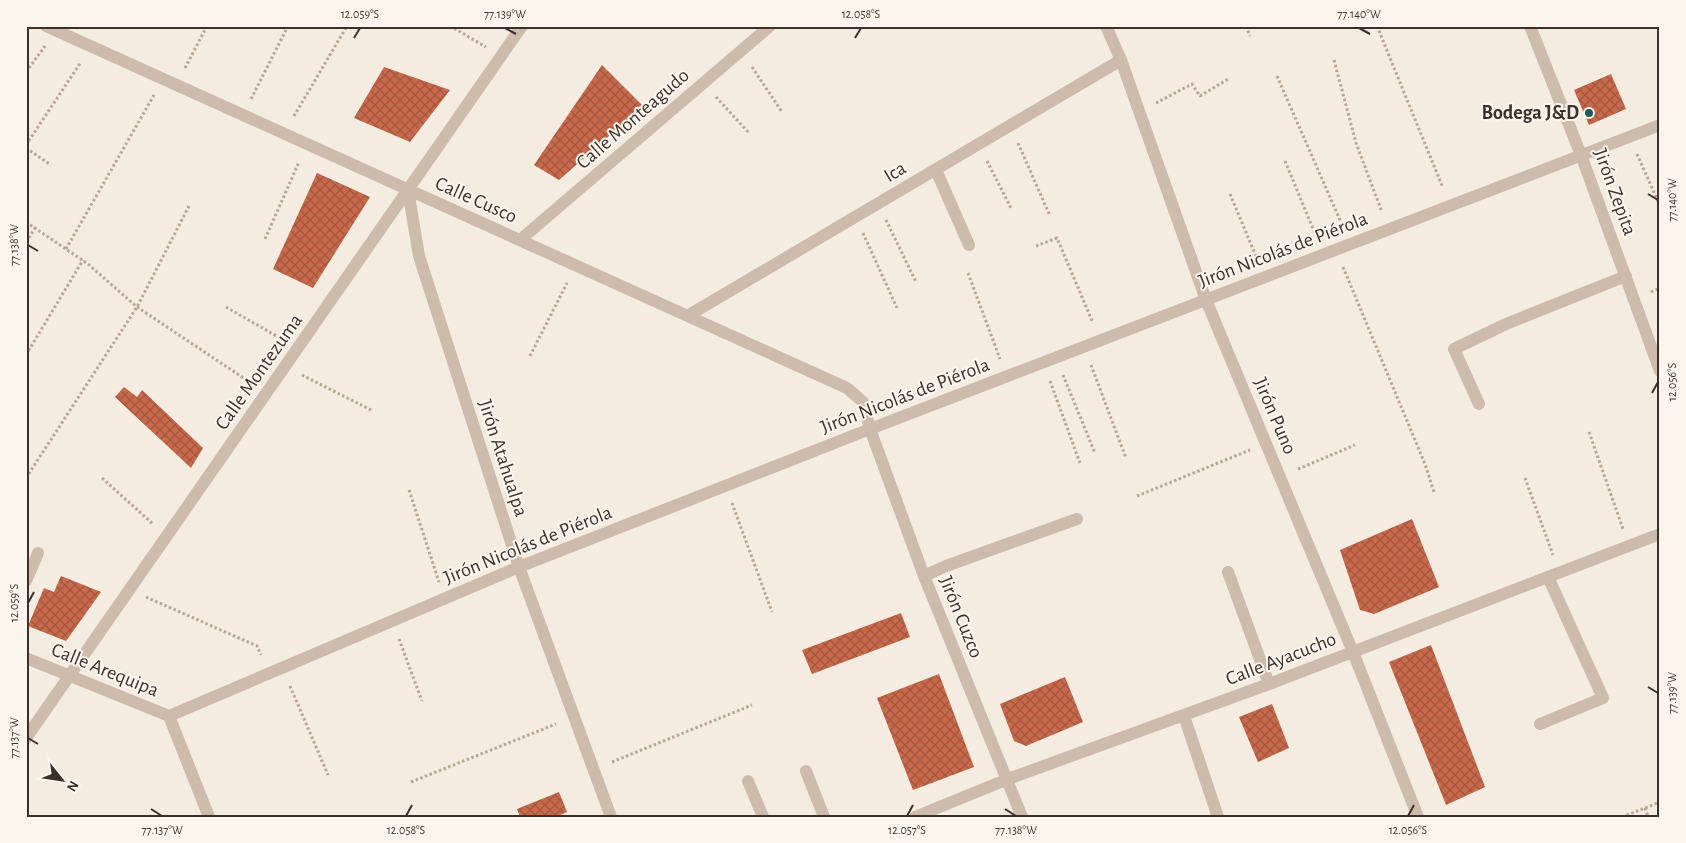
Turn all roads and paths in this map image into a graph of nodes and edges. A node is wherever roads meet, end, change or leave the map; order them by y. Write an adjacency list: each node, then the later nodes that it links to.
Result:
1 (207, 26): 23 (path)
2 (288, 26): 26 (path)
3 (346, 26): 30 (path)
4 (450, 26): 15 (path)
5 (522, 26): 15 (street, Calle Montezuma)
6 (770, 26): 14 (street, Calle Monteagudo)
7 (1106, 26): 16 (street, Jirón Puno)
8 (1246, 26): 12 (path)
9 (1377, 26): 42 (path)
10 (1530, 26): 35 (street, Jirón Zepita)
11 (51, 29): 13 (street, Calle Cusco); 18 (path)
12 (1250, 36)
13 (91, 47): 21 (street, Calle Cusco); 34 (path)
14 (741, 51): 22 (street, Calle Monteagudo); 24 (path)
15 (502, 56): 39 (street, Calle Montezuma)
16 (1121, 60): 25 (street, Jirón Puno); 27 (street, Ica)
17 (1334, 60): 50 (path)
18 (26, 72)
19 (1278, 76): 54 (path)
20 (1230, 78): 25 (path)
21 (163, 79): 23 (street, Calle Cusco); 57 (path)
22 (703, 84): 29 (path); 52 (street, Calle Monteagudo)
23 (176, 86): 26 (street, Calle Cusco)
24 (782, 112)
25 (1139, 112): 66 (street, Jirón Puno)
26 (243, 116): 30 (street, Calle Cusco)
27 (1010, 125): 33 (street, Ica); 46 (path)
28 (1660, 125): 31 (street, Jirón Nicolás de Piérola)
29 (749, 133)
30 (284, 134): 32 (street, Calle Cusco)
31 (1630, 136): 35 (street, Jirón Nicolás de Piérola); 44 (path)
32 (306, 144): 39 (street, Calle Cusco); 51 (path)
33 (978, 145): 38 (street, Ica); 45 (path)
34 (26, 146): 37 (path)
35 (1581, 154): 42 (street, Jirón Nicolás de Piérola); 63 (street, Jirón Zepita)
36 (1285, 161): 59 (path)
37 (51, 166)
38 (936, 170): 41 (street, Ica); 55 (street)
39 (408, 190): 52 (street, Calle Cusco); 73 (street, Calle Montezuma); 104 (street, Jirón Atahualpa)
40 (1230, 194): 64 (path)
41 (878, 204): 47 (street, Ica); 65 (path)
42 (1450, 205): 50 (street, Jirón Nicolás de Piérola)
43 (189, 206): 67 (path)
44 (1660, 206)
45 (1012, 210)
46 (1050, 216)
47 (855, 217): 69 (path); 70 (street, Ica)
48 (26, 222): 49 (path)
49 (35, 228): 53 (path); 57 (path)
50 (1389, 229): 54 (street, Jirón Nicolás de Piérola)
51 (265, 239)
52 (520, 240): 61 (street, Calle Cusco)
53 (26, 242)
54 (1350, 244): 58 (street, Jirón Nicolás de Piérola)
55 (969, 246)
56 (1036, 246): 71 (path)
57 (66, 249): 60 (path)
58 (1336, 250): 59 (street, Jirón Nicolás de Piérola); 97 (path)
59 (1323, 254): 64 (street, Jirón Nicolás de Piérola)
60 (82, 260): 67 (path); 74 (path)
61 (577, 265): 70 (street, Calle Cusco); 75 (path)
62 (968, 273): 80 (path)
63 (1626, 276): 79 (street, Jirón Zepita); 82 (street)
64 (1265, 277): 66 (street, Jirón Nicolás de Piérola)
65 (916, 282)
66 (1206, 300): 71 (street, Jirón Nicolás de Piérola); 86 (street, Jirón Puno)
67 (137, 307): 81 (path); 91 (path)
68 (226, 307): 73 (path)
69 (897, 308)
70 (689, 315): 84 (street, Calle Cusco)
71 (1100, 341): 72 (street, Jirón Nicolás de Piérola)
72 (1084, 347): 76 (street, Jirón Nicolás de Piérola); 89 (path)
73 (298, 348): 78 (street, Calle Montezuma)
74 (26, 355)
75 (530, 356)
76 (1056, 358): 77 (street, Jirón Nicolás de Piérola); 88 (path)
77 (1044, 363): 80 (street, Jirón Nicolás de Piérola); 90 (path)
78 (285, 367): 81 (street, Calle Montezuma); 83 (path)
79 (1660, 372)
80 (1006, 377): 84 (street, Jirón Nicolás de Piérola)
81 (267, 393): 101 (street, Calle Montezuma)
82 (1479, 404)
83 (373, 411)
84 (870, 429): 95 (street, Jirón Nicolás de Piérola); 107 (street, Jirón Cuzco)
85 (1589, 432): 102 (path)
86 (1266, 444): 92 (street, Jirón Puno); 98 (path)
87 (1355, 445): 92 (path)
88 (1095, 453)
89 (1126, 458)
90 (1080, 463)
91 (27, 475)
92 (1280, 477): 113 (street, Jirón Puno)
93 (102, 478): 101 (path)
94 (1525, 478): 106 (path)
95 (726, 487): 104 (street, Jirón Nicolás de Piérola); 111 (path)
96 (409, 490): 110 (path)
97 (1434, 492)
98 (1137, 496)
99 (1077, 519): 107 (street)
100 (1660, 534): 102 (street, Calle Ayacucho)
101 (167, 537): 109 (street, Calle Montezuma)
102 (1629, 546): 106 (street, Calle Ayacucho)
103 (38, 553): 108 (street)
104 (519, 567): 110 (street, Jirón Nicolás de Piérola); 122 (street, Jirón Atahualpa)
105 (1228, 572): 117 (street)
106 (1554, 575): 113 (street, Calle Ayacucho); 123 (street)
107 (924, 576): 128 (street, Jirón Cuzco)
108 (26, 581)
109 (130, 589): 115 (path); 116 (street, Calle Montezuma)
110 (445, 599): 112 (street, Jirón Nicolás de Piérola)
111 (772, 612)
112 (393, 621): 115 (street, Jirón Nicolás de Piérola); 118 (path)
113 (1354, 652): 117 (street, Calle Ayacucho); 140 (street, Jirón Puno)
114 (26, 658): 116 (street, Calle Arequipa)
115 (277, 670): 120 (street, Jirón Nicolás de Piérola); 127 (path)
116 (69, 676): 120 (street, Calle Arequipa); 124 (street, Calle Montezuma)
117 (1270, 684): 121 (street, Calle Ayacucho)
118 (422, 702)
119 (752, 704): 125 (path)
120 (169, 716): 133 (street)
121 (1184, 716): 128 (street, Calle Ayacucho); 139 (street)
122 (574, 717): 125 (street, Jirón Atahualpa); 130 (path)
123 (1540, 724)
124 (26, 738)
125 (594, 769): 134 (street, Jirón Atahualpa)
126 (806, 770): 136 (street)
127 (328, 775)
128 (1008, 779): 137 (street, Calle Ayacucho); 138 (street, Jirón Cuzco)
129 (748, 781): 135 (street)
130 (410, 782)
131 (1660, 802): 132 (path)
132 (1645, 808): 141 (path); 142 (path)
133 (209, 817)
134 (611, 817)
135 (763, 817)
136 (824, 817)
137 (915, 817)
138 (1022, 817)
139 (1218, 817)
140 (1418, 817)
141 (1622, 817)
142 (1648, 817)

